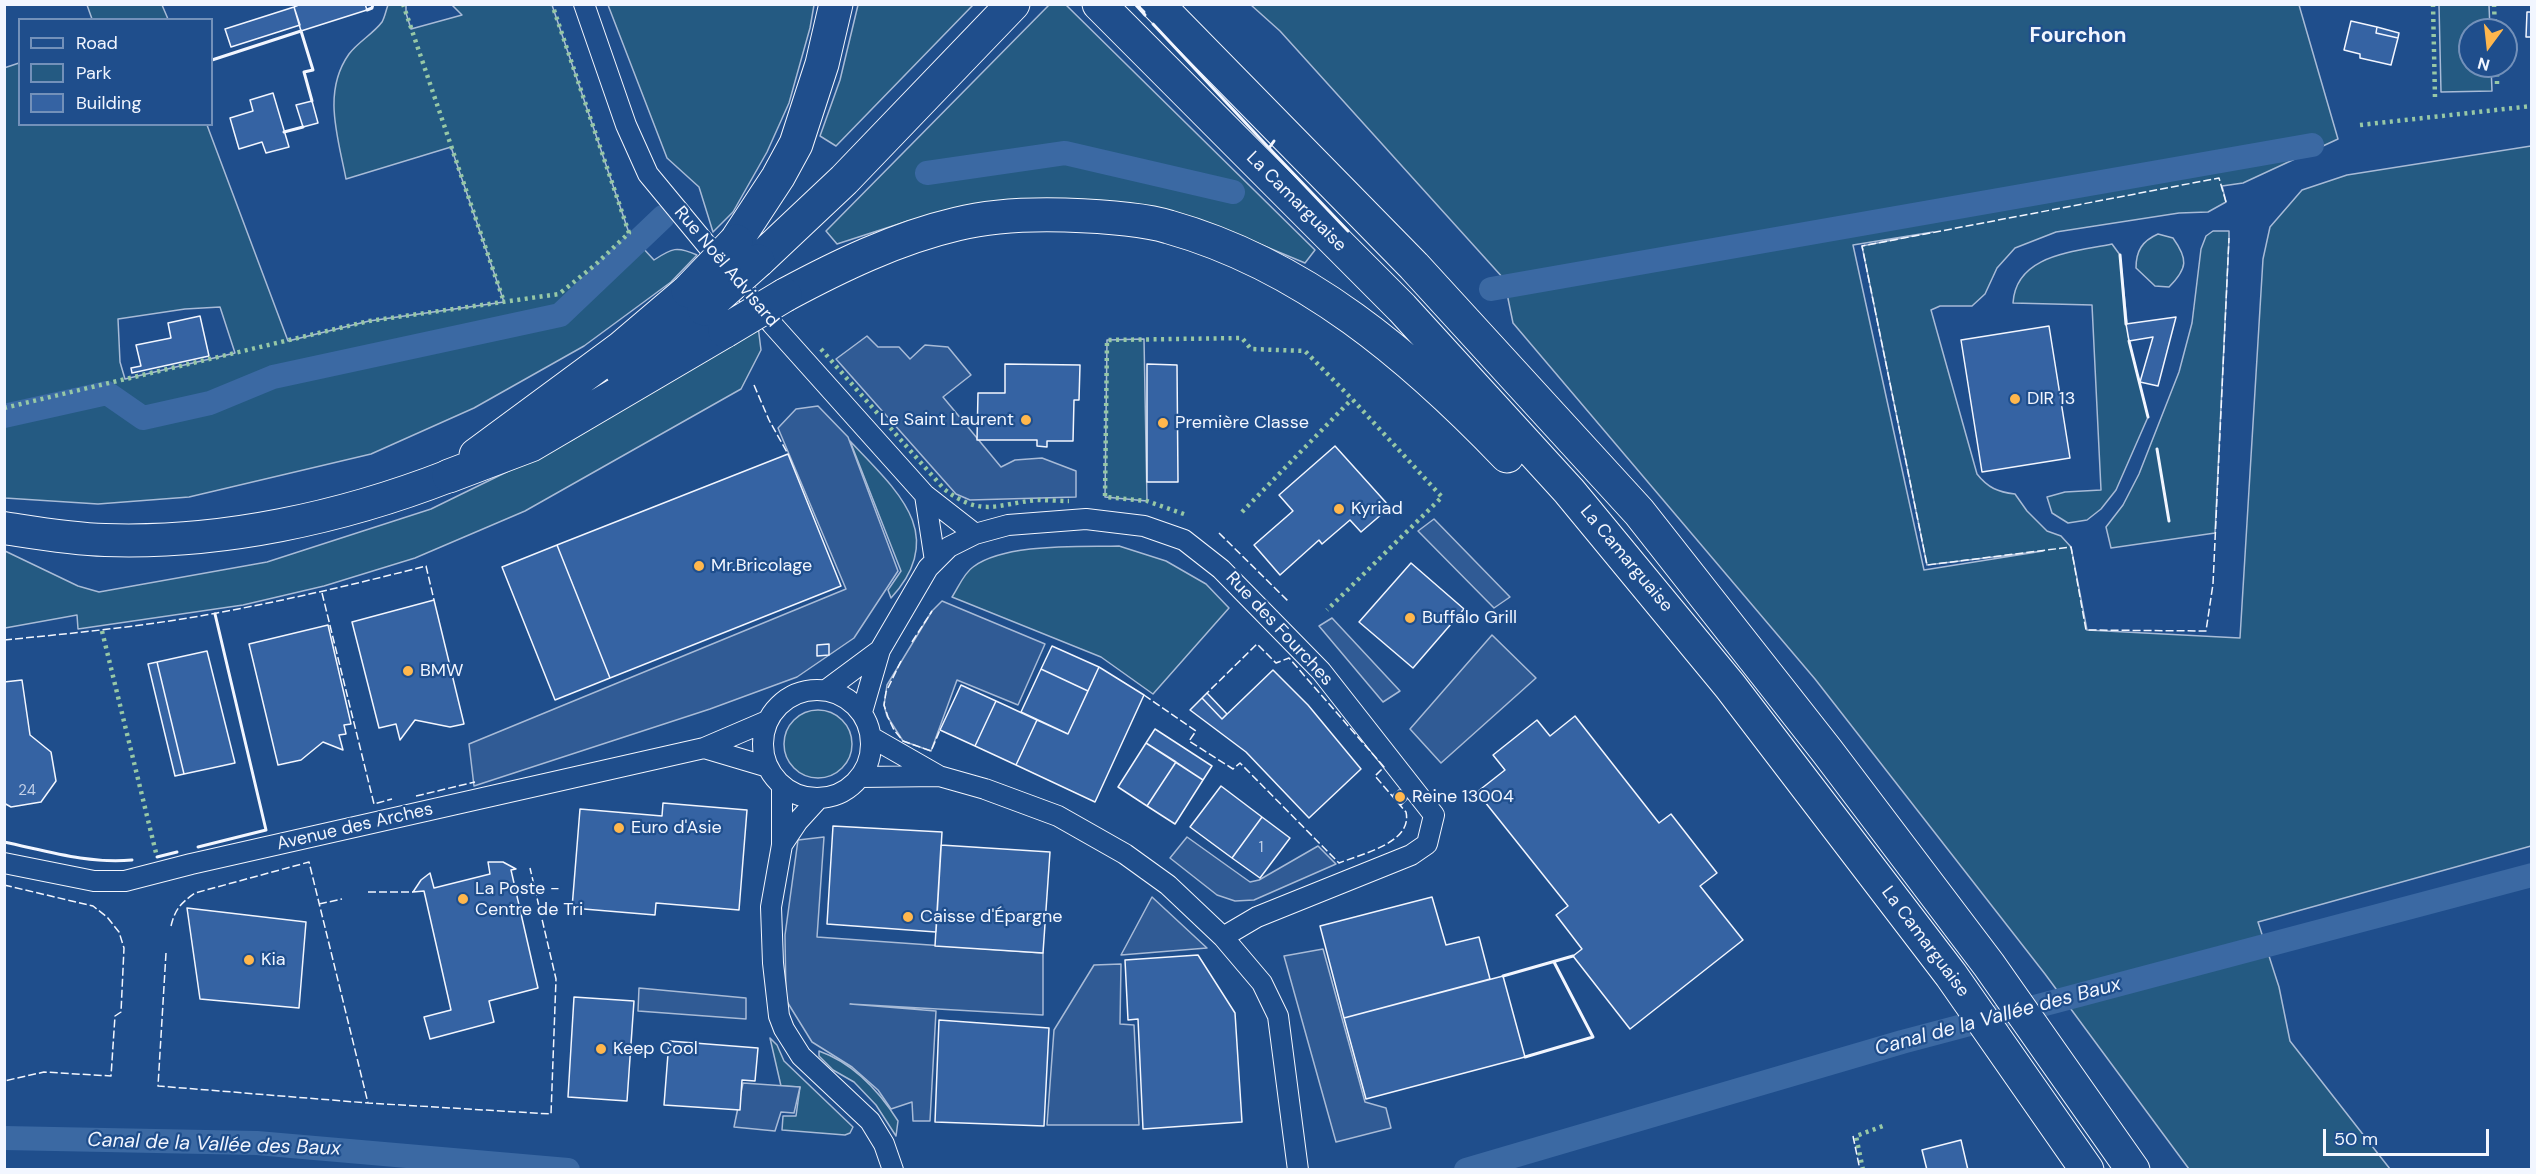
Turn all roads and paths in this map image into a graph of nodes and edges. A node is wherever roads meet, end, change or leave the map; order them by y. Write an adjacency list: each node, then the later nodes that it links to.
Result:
1 (584, 4): 9 (street, Rue Noël Advisard)
2 (836, 4): 6 (highway)
3 (1013, 4): 6 (highway)
4 (1099, 4): 14 (highway, La Camarguaise)
5 (1157, 4): 31 (highway, La Camarguaise)
6 (747, 251): 7 (highway, bridge)
7 (706, 310): 8 (highway); 8 (highway); 14 (highway, bridge)
8 (449, 476): 10 (main road)
9 (925, 495): 11 (street, Rue Noël Advisard); 12 (street)
10 (4, 528)
11 (975, 534): 12 (street, Rue des Fourches); 27 (street, Rue des Fourches)
12 (935, 561): 13 (street, Rue des Fourches)
13 (880, 650): 15 (street, Rue des Fourches); 16 (street, Rue des Fourches)
14 (1730, 686): 30 (highway, La Camarguaise)
15 (826, 690): 16 (street); 17 (street)
16 (862, 712): 18 (street)
17 (768, 721): 19 (street, Avenue des Arches); 20 (street)
18 (871, 736): 21 (street); 22 (street)
19 (704, 748): 20 (street, Avenue des Arches); 26 (street, Avenue des Arches)
20 (768, 766): 23 (street)
21 (939, 776): 22 (street); 27 (street)
22 (860, 777): 24 (street)
23 (782, 785): 24 (street); 25 (street)
24 (819, 798): 25 (street)
25 (782, 845): 28 (street)
26 (4, 863)
27 (1223, 937): 29 (street)
28 (893, 1170)
29 (1298, 1170)
30 (2087, 1170)
31 (2133, 1170)

